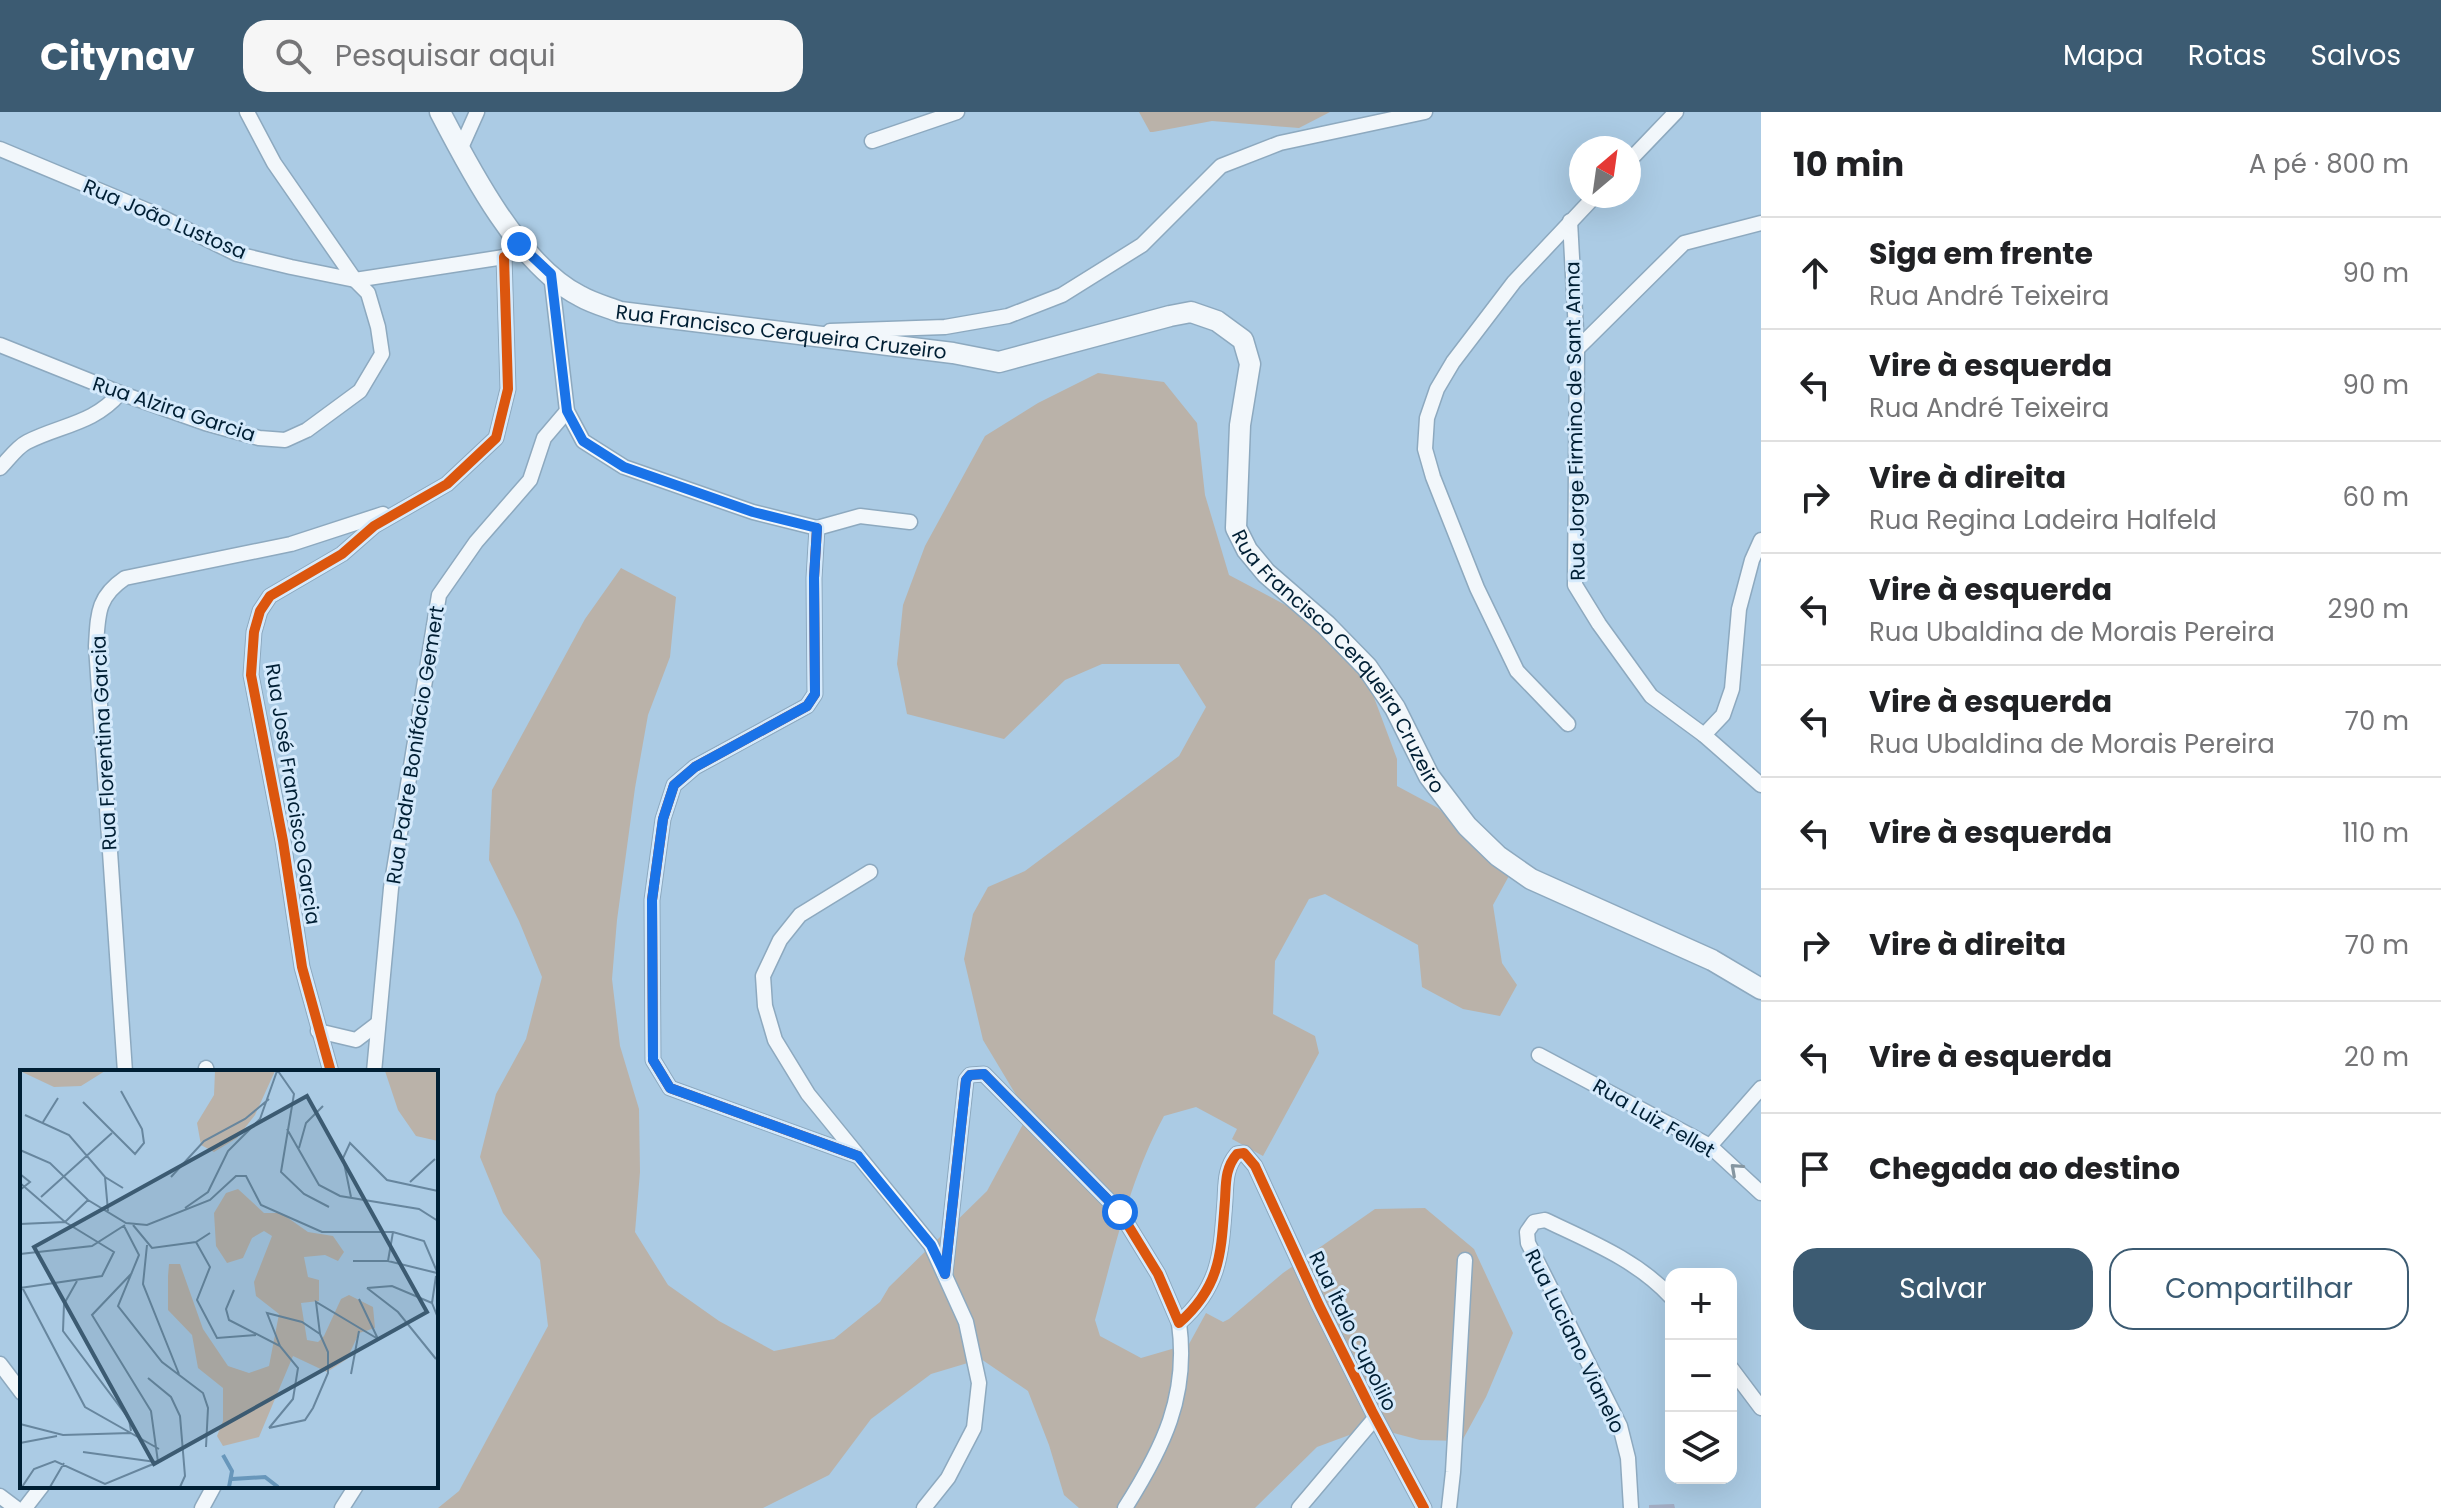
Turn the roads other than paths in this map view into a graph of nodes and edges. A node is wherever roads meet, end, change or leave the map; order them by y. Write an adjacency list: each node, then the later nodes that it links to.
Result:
1 (247, 112): 16 (street, Rua Alzira Garcia)
2 (440, 112): 10 (main road, Rua Francisco Cerqueira Cruzeiro)
3 (477, 112): 10 (street)
4 (957, 112): 7 (street)
5 (1425, 112): 17 (street)
6 (1676, 112): 8 (street)
7 (872, 141)
8 (1641, 148)
9 (0, 149): 16 (street, Rua João Lustosa)
10 (460, 150): 14 (main road, Rua Francisco Cerqueira Cruzeiro)
11 (1583, 208): 12 (street)
12 (1570, 221): 19 (street, Rua Jorge Firmino de Sant Anna); 27 (street)
13 (1761, 223): 19 (street)
14 (512, 251): 15 (main road, Rua Francisco Cerqueira Cruzeiro); 16 (street, Rua João Lustosa); 23 (street, Rua José Francisco Garcia)
15 (551, 274): 17 (main road, Rua Francisco Cerqueira Cruzeiro); 21 (street)
16 (355, 280): 20 (street, Rua Alzira Garcia)
17 (773, 333): 31 (main road, Rua Francisco Cerqueira Cruzeiro)
18 (0, 345): 20 (street, Rua Alzira Garcia)
19 (1577, 349): 28 (street, Rua Jorge Firmino de Sant Anna)
20 (120, 393): 22 (street)
21 (567, 411): 25 (street); 32 (street, Rua Padre Bonifácio Gemert)
22 (0, 468)
23 (414, 505): 33 (street, Rua José Francisco Garcia); 35 (street, Rua Florentina Garcia)
24 (910, 522): 25 (street)
25 (817, 528): 40 (street)
26 (1761, 540): 28 (street)
27 (1568, 724)
28 (1704, 735): 29 (street, Rua Jorge Firmino de Sant Anna)
29 (1761, 785)
30 (870, 872): 40 (street)
31 (1761, 989)
32 (377, 1024): 33 (street); 37 (street, Rua Padre Bonifácio Gemert)
33 (318, 1031): 36 (street, Rua José Francisco Garcia)
34 (1539, 1055): 39 (street, Rua Luiz Fellet)
35 (125, 1070)
36 (330, 1070)
37 (374, 1070)
38 (1761, 1088): 39 (street)
39 (1710, 1146): 41 (street, Rua Luiz Fellet, one-way to 39)
40 (858, 1156): 43 (street)
41 (1761, 1193)
42 (1465, 1260): 63 (street)
43 (945, 1274): 45 (street); 59 (street)
44 (1665, 1290): 64 (street, Rua Luciano Vianelo)
45 (1179, 1323): 50 (street, Rua Ítalo Cupolilo); 60 (street)
46 (0, 1364): 48 (street)
47 (1737, 1376): 49 (street)
48 (20, 1390)
49 (1761, 1408)
50 (1375, 1418): 61 (street); 62 (street, Rua Ítalo Cupolilo)
51 (40, 1488): 56 (street)
52 (213, 1488): 57 (street)
53 (355, 1488): 58 (street)
54 (0, 1496): 55 (street)
55 (16, 1508)
56 (25, 1508)
57 (202, 1508)
58 (342, 1508)
59 (924, 1508)
60 (1125, 1508)
61 (1299, 1508)
62 (1424, 1508)
63 (1449, 1508)
64 (1631, 1508)

